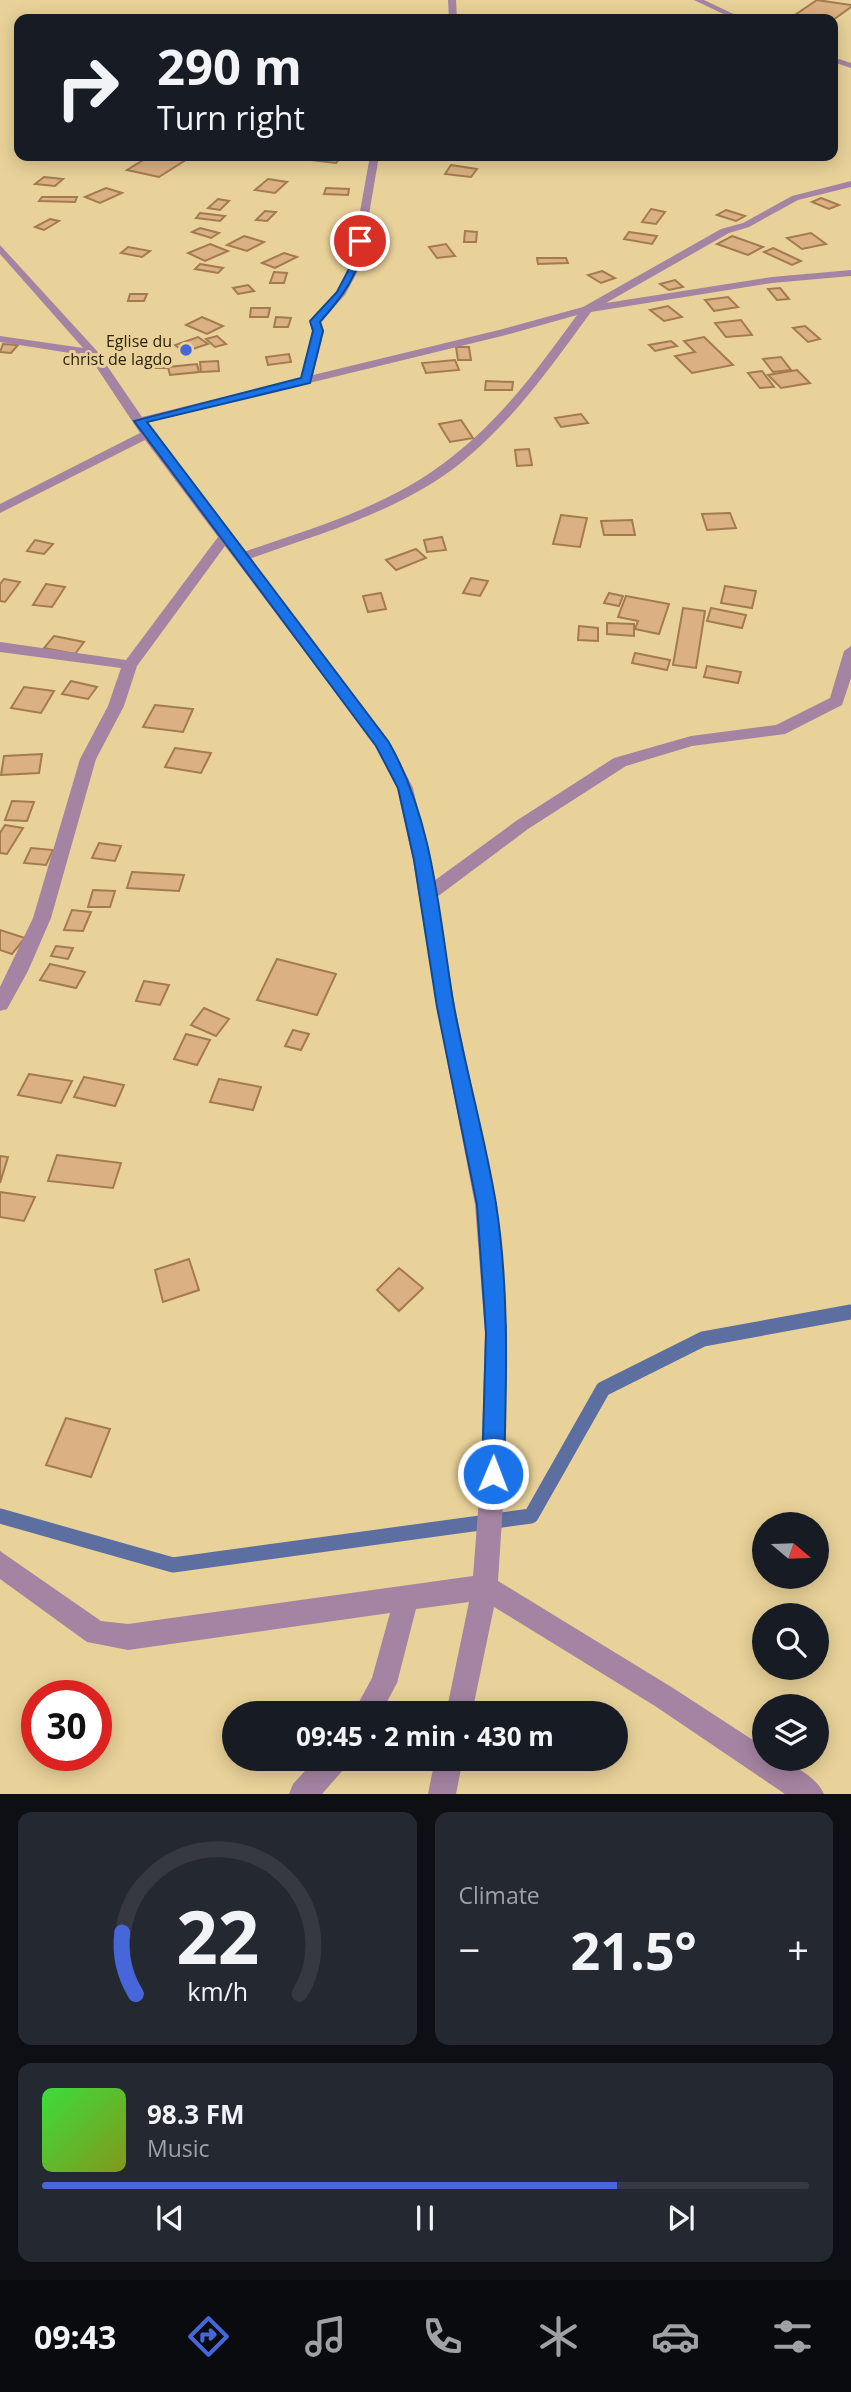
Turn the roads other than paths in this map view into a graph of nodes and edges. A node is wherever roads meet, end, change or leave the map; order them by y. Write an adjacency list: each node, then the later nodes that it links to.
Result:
1 (698, 0): 2 (street)
2 (729, 14)
3 (373, 161): 10 (street)
4 (851, 184): 7 (street)
5 (0, 248): 9 (street)
6 (851, 273): 7 (street)
7 (587, 309): 10 (street); 14 (street)
8 (0, 339): 9 (street)
9 (93, 353): 11 (street)
10 (306, 380): 11 (street)
11 (143, 427): 12 (street); 13 (street)
12 (0, 509)
13 (226, 536): 14 (street); 17 (street)
14 (242, 557): 18 (street)
15 (0, 648): 17 (street)
16 (851, 651): 18 (street)
17 (130, 665): 19 (street)
18 (427, 895): 21 (street)
19 (0, 1004)
20 (0, 1564): 22 (street)
21 (485, 1587): 22 (street); 24 (street); 29 (street)
22 (406, 1600): 23 (street)
23 (373, 1701)
24 (461, 1701)
25 (323, 1771): 27 (street)
26 (447, 1771): 28 (street)
27 (303, 1794)
28 (442, 1794)
29 (810, 1794)

